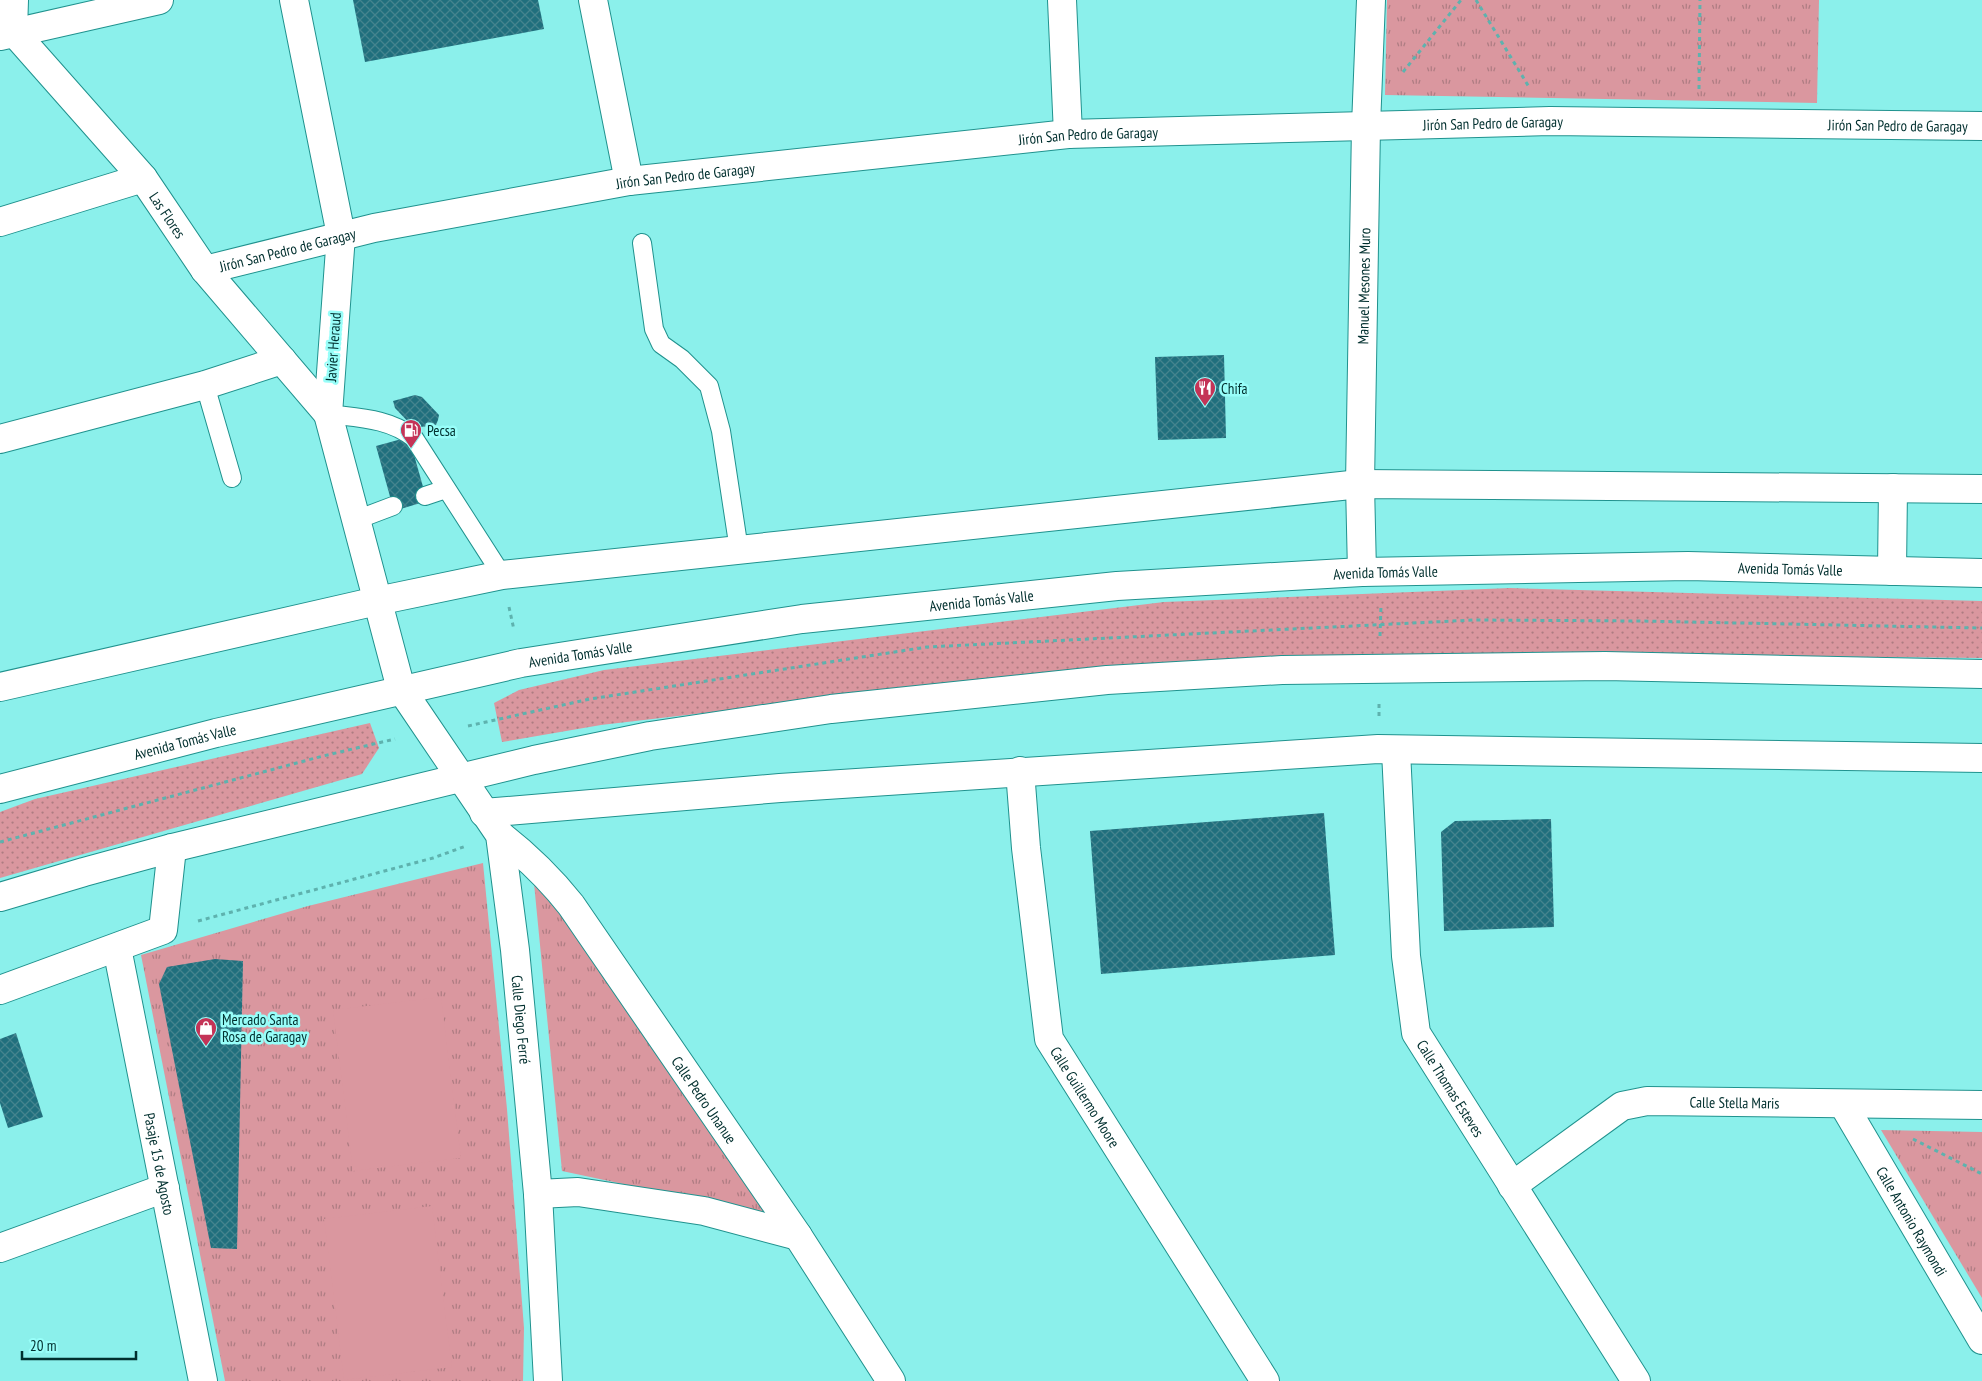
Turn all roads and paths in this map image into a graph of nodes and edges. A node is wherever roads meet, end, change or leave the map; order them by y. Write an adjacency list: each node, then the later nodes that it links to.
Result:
1 (14, 0): 10 (street)
2 (159, 0): 10 (street)
3 (294, 0): 20 (street, Javier Heraud)
4 (593, 0): 18 (street)
5 (1062, 0): 16 (street)
6 (1371, 0): 11 (street, Manuel Mesones Muro)
7 (1461, 0): 11 (path)
8 (1476, 0): 12 (path)
9 (1700, 0): 13 (path)
10 (4, 30): 17 (street, Las Flores)
11 (1368, 86): 14 (street, Manuel Mesones Muro)
12 (1550, 121): 13 (street, Jirón San Pedro de Garagay); 14 (street, Jirón San Pedro de Garagay)
13 (1699, 123): 15 (street, Jirón San Pedro de Garagay)
14 (1366, 126): 16 (street, Jirón San Pedro de Garagay); 28 (street, Manuel Mesones Muro)
15 (1982, 126)
16 (1068, 134): 18 (street, Jirón San Pedro de Garagay)
17 (143, 178): 19 (street); 22 (street, Las Flores)
18 (629, 181): 20 (street, Jirón San Pedro de Garagay)
19 (0, 222)
20 (341, 235): 22 (street, Jirón San Pedro de Garagay); 25 (street, Javier Heraud)
21 (642, 243): 35 (lane)
22 (205, 270): 23 (street, Las Flores)
23 (282, 360): 24 (street); 25 (street, Las Flores)
24 (205, 385): 26 (street); 27 (lane)
25 (328, 414): 30 (lane); 34 (street, Javier Heraud)
26 (0, 439)
27 (232, 478)
28 (1360, 484): 29 (street); 35 (street); 37 (street, Manuel Mesones Muro)
29 (1893, 488): 31 (street); 36 (street)
30 (446, 489): 32 (lane); 39 (lane)
31 (1982, 489)
32 (425, 496)
33 (393, 506): 34 (lane)
34 (356, 520): 40 (street, Javier Heraud)
35 (739, 550): 39 (street)
36 (1892, 571): 37 (street, Avenida Tomás Valle); 38 (street, Avenida Tomás Valle)
37 (1362, 572): 41 (street, Avenida Tomás Valle)
38 (1982, 573)
39 (502, 575): 40 (street); 41 (path)
40 (377, 600): 43 (street); 44 (street, Javier Heraud)
41 (521, 663): 44 (street, Avenida Tomás Valle)
42 (1982, 674): 48 (street)
43 (0, 687)
44 (400, 689): 48 (street, Calle Diego Ferré); 49 (street, Avenida Tomás Valle)
45 (1396, 750): 46 (street); 47 (street); 59 (street, Calle Thomas Esteves)
46 (1982, 758)
47 (1020, 771): 50 (street); 68 (street, Calle Guillermo Moore)
48 (459, 777): 50 (street, Calle Diego Ferré); 52 (street)
49 (0, 789)
50 (484, 813): 51 (street, Calle Diego Ferré)
51 (500, 835): 54 (path); 61 (street, Calle Diego Ferré); 62 (street, Calle Pedro Unanue)
52 (172, 848): 53 (street); 54 (street)
53 (0, 897)
54 (163, 930): 55 (street)
55 (117, 948): 56 (street); 60 (street, Pasaje 15 de Agosto)
56 (0, 990)
57 (1843, 1104): 58 (street, Calle Stella Maris); 59 (street, Calle Stella Maris); 64 (street, Calle Antonio Raymondi)
58 (1982, 1105)
59 (1512, 1186): 69 (street, Calle Thomas Esteves)
60 (165, 1188): 63 (street); 65 (street, Pasaje 15 de Agosto)
61 (538, 1194): 62 (street); 66 (street, Calle Diego Ferré)
62 (798, 1236): 67 (street, Calle Pedro Unanue)
63 (0, 1248)
64 (1982, 1340)
65 (203, 1381)
66 (548, 1381)
67 (891, 1381)
68 (1265, 1381)
69 (1636, 1381)

